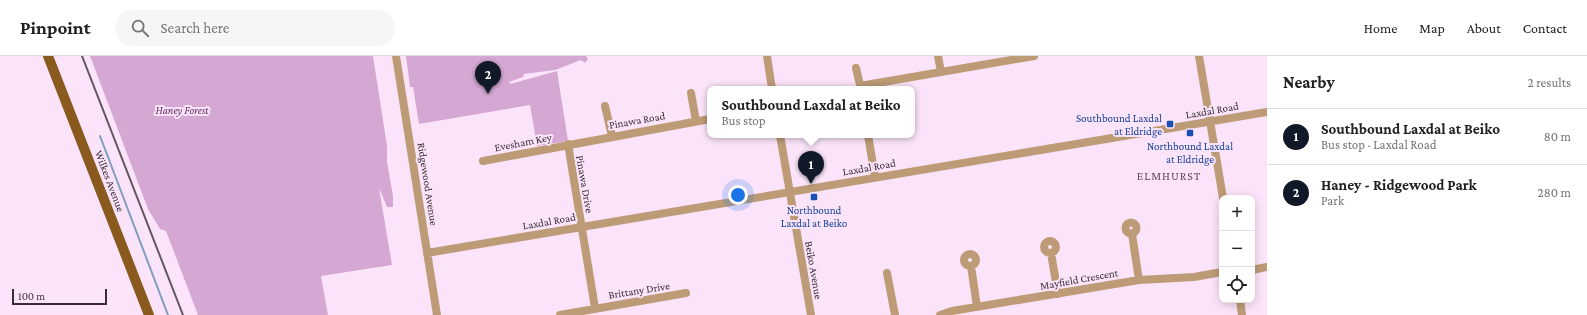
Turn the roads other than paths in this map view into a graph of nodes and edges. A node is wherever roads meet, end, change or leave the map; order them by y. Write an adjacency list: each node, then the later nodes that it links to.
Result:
1 (48, 56): 42 (main road, Wilkes Avenue)
2 (396, 56): 29 (street, Ridgewood Avenue)
3 (767, 56): 10 (street)
4 (938, 56): 9 (street)
5 (1034, 56): 7 (street)
6 (1199, 56): 18 (street)
7 (1022, 57): 9 (street)
8 (856, 68): 11 (street)
9 (941, 72): 12 (street)
10 (772, 86)
11 (860, 86)
12 (871, 86)
13 (691, 94): 17 (street)
14 (605, 106): 19 (street)
15 (1267, 112): 18 (street, Laxdal Road)
16 (707, 119): 17 (street, Pinawa Road)
17 (696, 121): 19 (street, Pinawa Road)
18 (1210, 122): 24 (street, Laxdal Road); 26 (street)
19 (612, 136): 22 (street, Pinawa Road)
20 (781, 138): 25 (street, Beiko Avenue)
21 (868, 138): 24 (street)
22 (568, 144): 23 (street, Evesham Key); 27 (street, Pinawa Drive)
23 (483, 160)
24 (875, 177): 25 (street, Laxdal Road)
25 (790, 192): 27 (street, Laxdal Road); 45 (street, Beiko Avenue)
26 (1222, 195)
27 (582, 227): 29 (street, Laxdal Road); 41 (street, Brittany Drive)
28 (1132, 234): 36 (street)
29 (427, 253): 43 (street, Ridgewood Avenue)
30 (1051, 253): 38 (street)
31 (971, 266): 40 (street)
32 (1267, 267): 33 (street)
33 (1255, 269)
34 (887, 273): 46 (street)
35 (1219, 273): 36 (street, Mayfield Crescent)
36 (1139, 280): 38 (street, Mayfield Crescent)
37 (686, 293): 41 (street, Brittany Drive)
38 (1058, 294): 40 (street, Mayfield Crescent)
39 (1240, 303): 48 (street)
40 (977, 307): 47 (street, Mayfield Crescent)
41 (595, 308): 44 (street, Brittany Drive)
42 (149, 315)
43 (438, 315)
44 (560, 315)
45 (811, 315)
46 (895, 315)
47 (940, 315)
48 (1242, 315)

